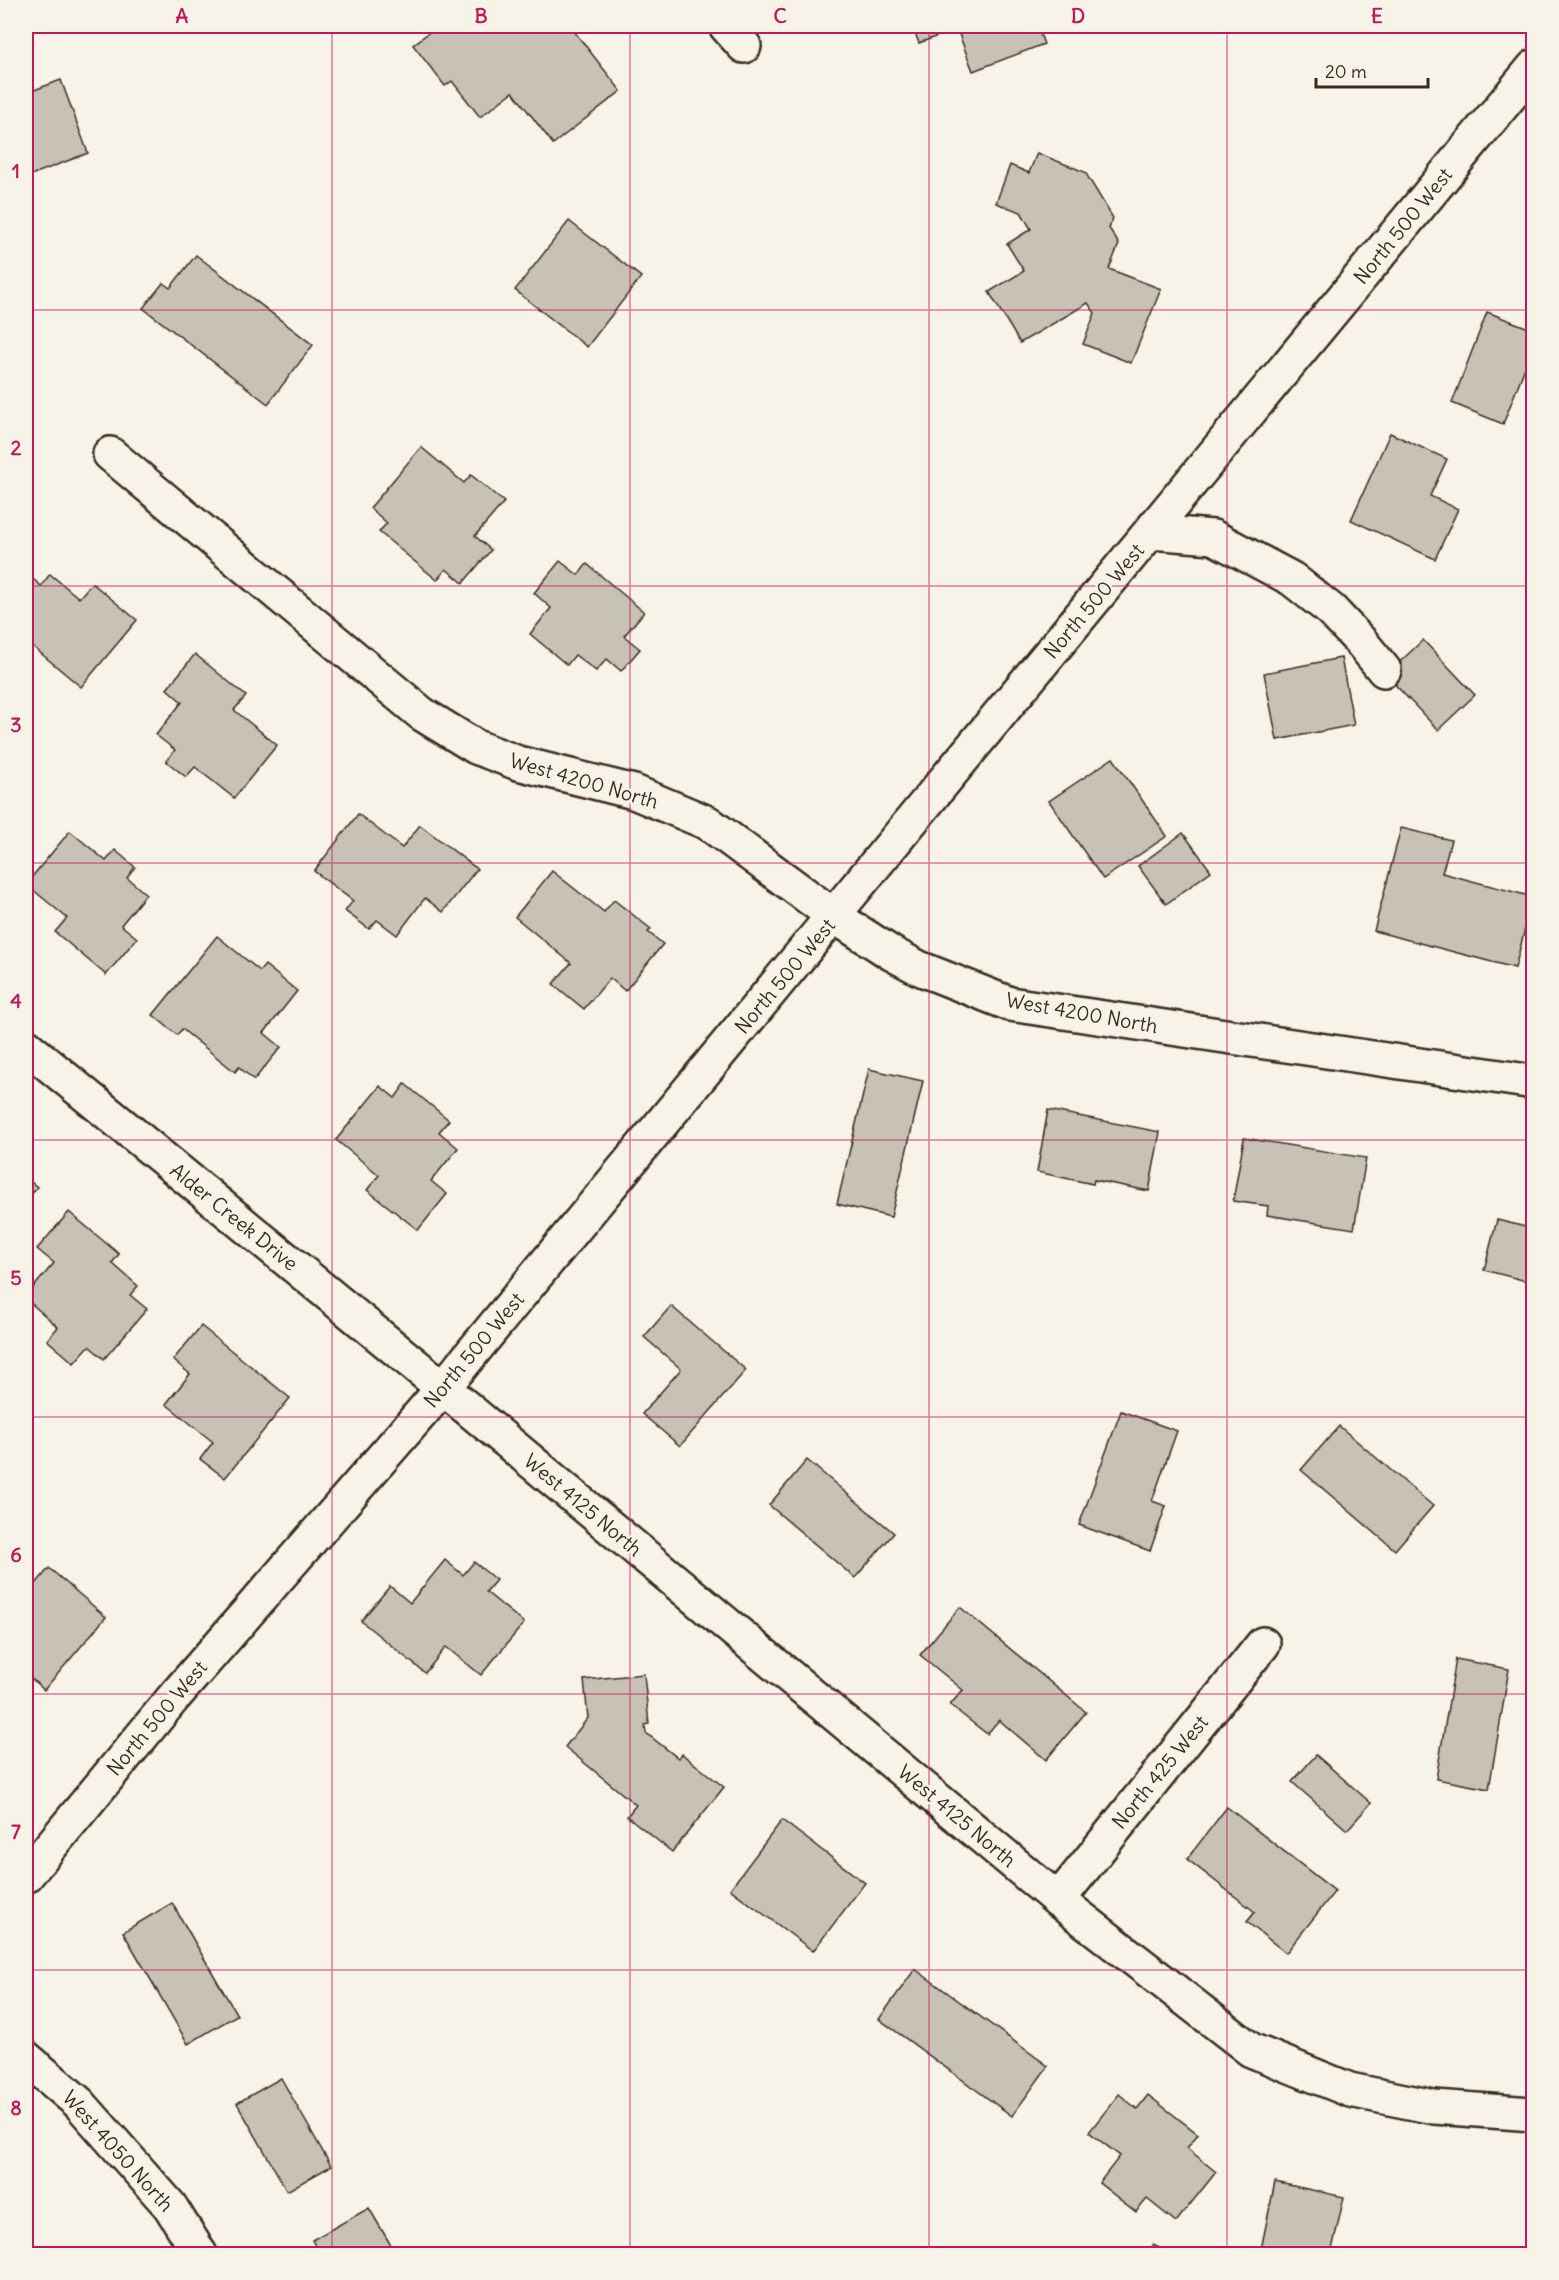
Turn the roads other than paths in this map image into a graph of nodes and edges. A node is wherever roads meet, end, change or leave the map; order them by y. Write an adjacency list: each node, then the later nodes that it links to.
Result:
1 (1533, 67): 3 (street, North 500 West)
2 (110, 453): 5 (street, West 4200 North)
3 (1151, 532): 4 (street); 5 (street, North 500 West)
4 (1383, 670)
5 (834, 916): 7 (street, West 4200 North); 8 (street, North 500 West)
6 (26, 1046): 8 (street, Alder Creek Drive)
7 (1533, 1082)
8 (443, 1388): 10 (street, North 500 West); 11 (street, West 4125 North)
9 (1263, 1644): 11 (street, North 425 West)
10 (26, 1876)
11 (1058, 1899): 13 (street, West 4125 North)
12 (26, 2058): 14 (street, West 4050 North)
13 (1533, 2114)
14 (200, 2254)

